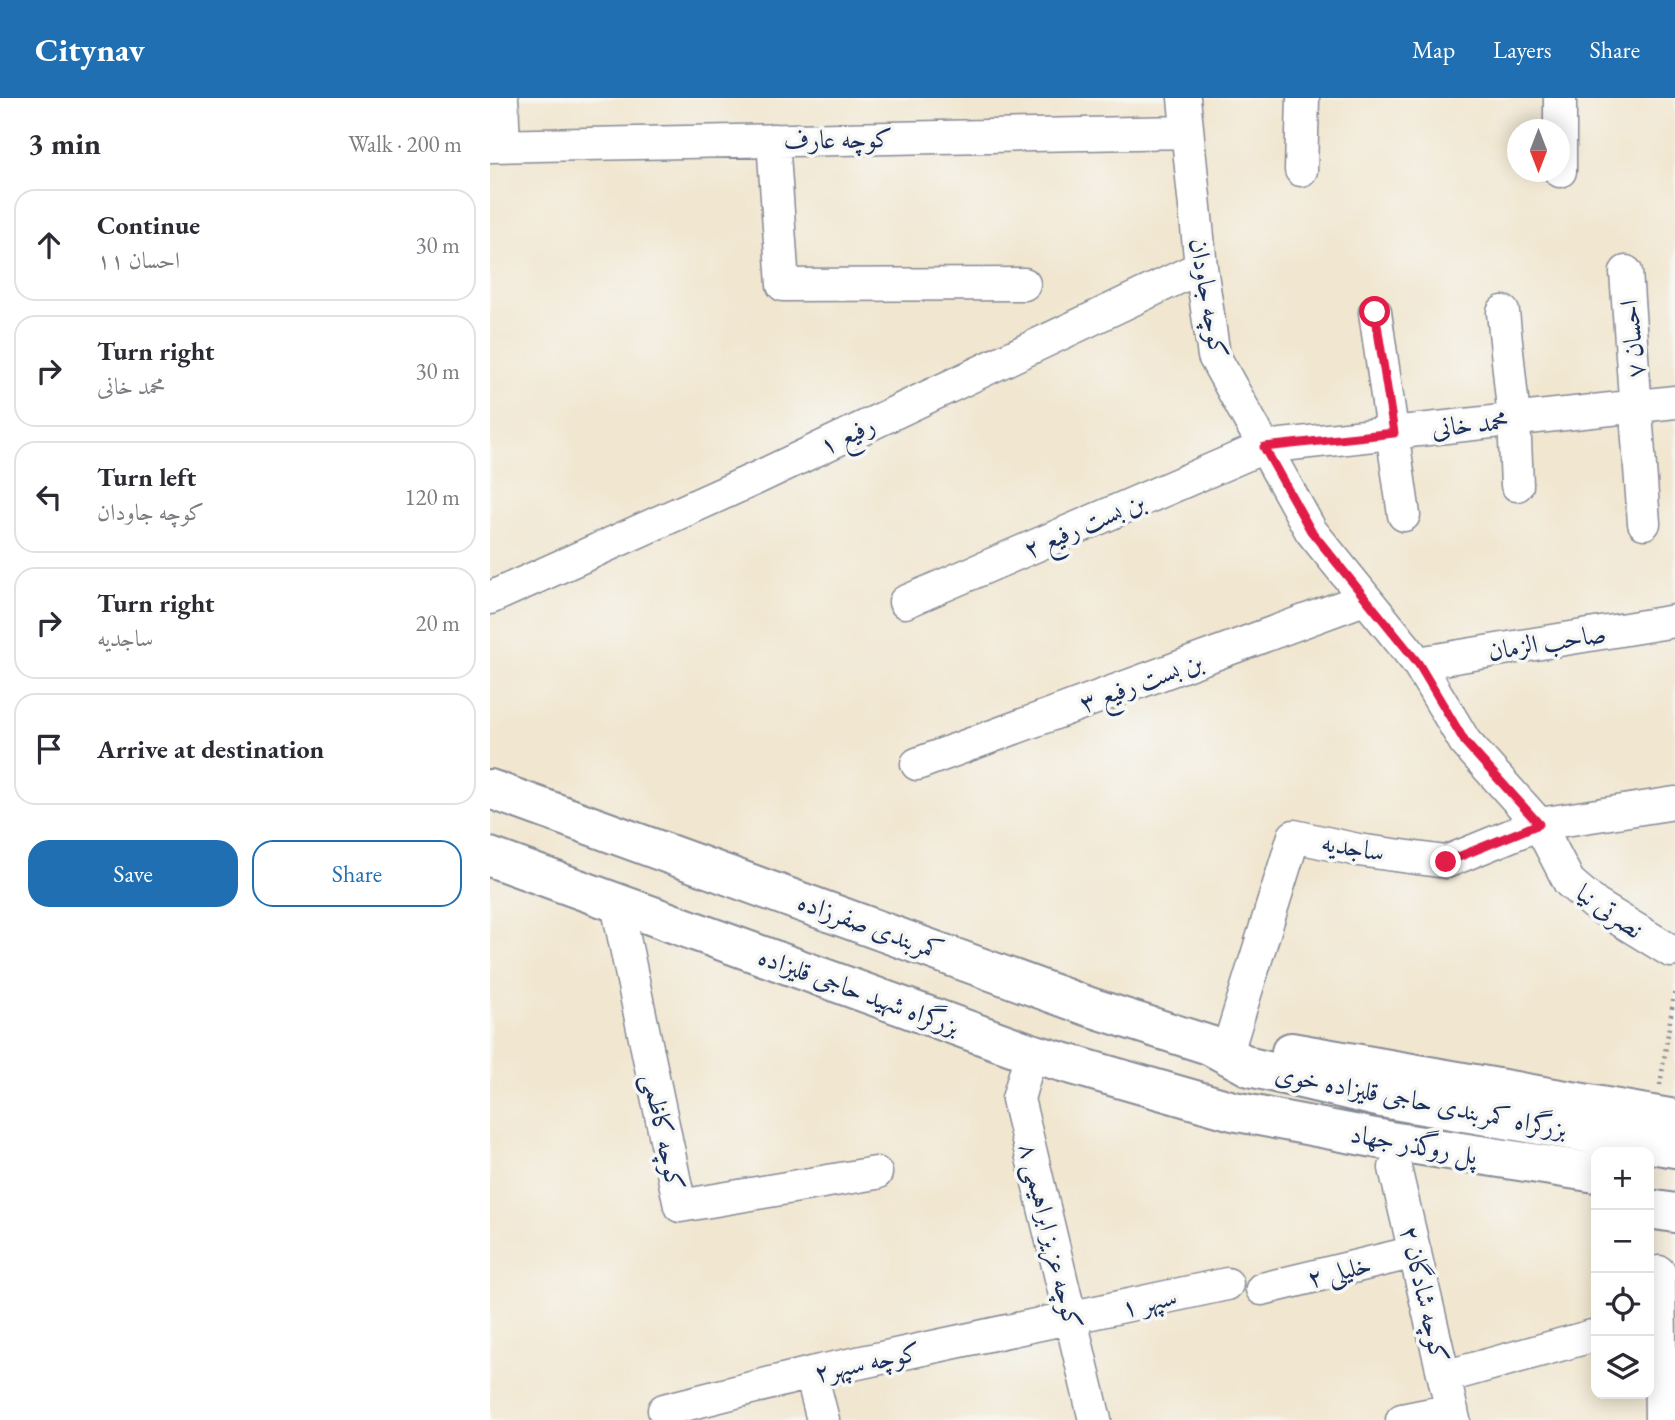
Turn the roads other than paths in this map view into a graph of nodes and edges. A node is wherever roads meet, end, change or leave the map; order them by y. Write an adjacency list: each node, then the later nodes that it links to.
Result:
1 (502, 98): 8 (street)
2 (1184, 98): 6 (street, کوچه جاودان)
3 (1303, 98): 9 (street)
4 (1560, 98): 5 (street)
5 (1560, 119)
6 (1186, 132): 7 (street, کوچه عارف); 10 (street, کوچه جاودان)
7 (773, 140): 8 (street, کوچه عارف); 12 (street)
8 (497, 145)
9 (1301, 170)
10 (1201, 267): 19 (street, کوچه جاودان); 23 (street, رفیع ۱)
11 (1626, 272): 16 (street, احسان ۷)
12 (1024, 284)
13 (1375, 312): 18 (street)
14 (1503, 312): 17 (street)
15 (1675, 402): 16 (street, محمد خانی)
16 (1637, 406): 17 (street, محمد خانی); 22 (street, احسان ۷)
17 (1514, 419): 18 (street, محمد خانی); 20 (street)
18 (1394, 433): 19 (street, محمد خانی); 21 (street)
19 (1264, 447): 24 (street, کوچه جاودان); 25 (street, بن بست رفیع ۲)
20 (1517, 485)
21 (1404, 515)
22 (1644, 523)
23 (490, 598)
24 (1364, 599): 27 (street, کوچه جاودان); 28 (street, بن بست رفیع ۳)
25 (905, 602)
26 (1675, 621): 27 (street, صاحب الزمان)
27 (1418, 663): 31 (street, کوچه جاودان)
28 (917, 764)
29 (490, 789): 36 (highway, کمربندی صفرزاده)
30 (1675, 803): 31 (street)
31 (1539, 824): 34 (street, نصرتی نیا); 36 (street, ساجدیه)
32 (490, 857): 33 (highway, بزرگراه شهید حاجی قلیزاده)
33 (617, 904): 35 (highway, بزرگراه شهید حاجی قلیزاده); 42 (street, کوچه کاظمی)
34 (1671, 951)
35 (1031, 1053): 37 (highway, بزرگراه شهید حاجی قلیزاده); 53 (street, ۸ کوچه عزیز ابراهیمی)
36 (1229, 1053): 39 (highway); 40 (highway, بزرگراه کمربندی حاجی قلیزاده خوی)
37 (1182, 1096): 38 (highway, بزرگراه شهید حاجی قلیزاده); 41 (highway)
38 (1233, 1111): 43 (highway, پل روگذر جهاد)
39 (1665, 1117)
40 (1675, 1148)
41 (1395, 1168): 46 (highway); 49 (street, کوچه شادگان ۲)
42 (876, 1172)
43 (1591, 1172)
44 (1654, 1183): 45 (highway)
45 (1675, 1186)
46 (1591, 1199)
47 (1654, 1210): 48 (highway)
48 (1675, 1213)
49 (1415, 1252): 52 (street, خلیلی ۲); 56 (street, کوچه شادگان ۲)
50 (1659, 1272): 62 (street)
51 (1227, 1284): 53 (street, سپهر ۱)
52 (1262, 1289)
53 (1072, 1319): 55 (street, کوچه سپهر۲); 60 (street, ۸ کوچه عزیز ابراهیمی)
54 (1591, 1336): 56 (street)
55 (811, 1373): 57 (street, کوچه سپهر۲); 59 (street)
56 (1444, 1377): 58 (street, کوچه شادگان ۲)
57 (664, 1410)
58 (1453, 1415): 61 (street)
59 (823, 1420)
60 (1095, 1420)
61 (1402, 1420)
62 (1661, 1420)

